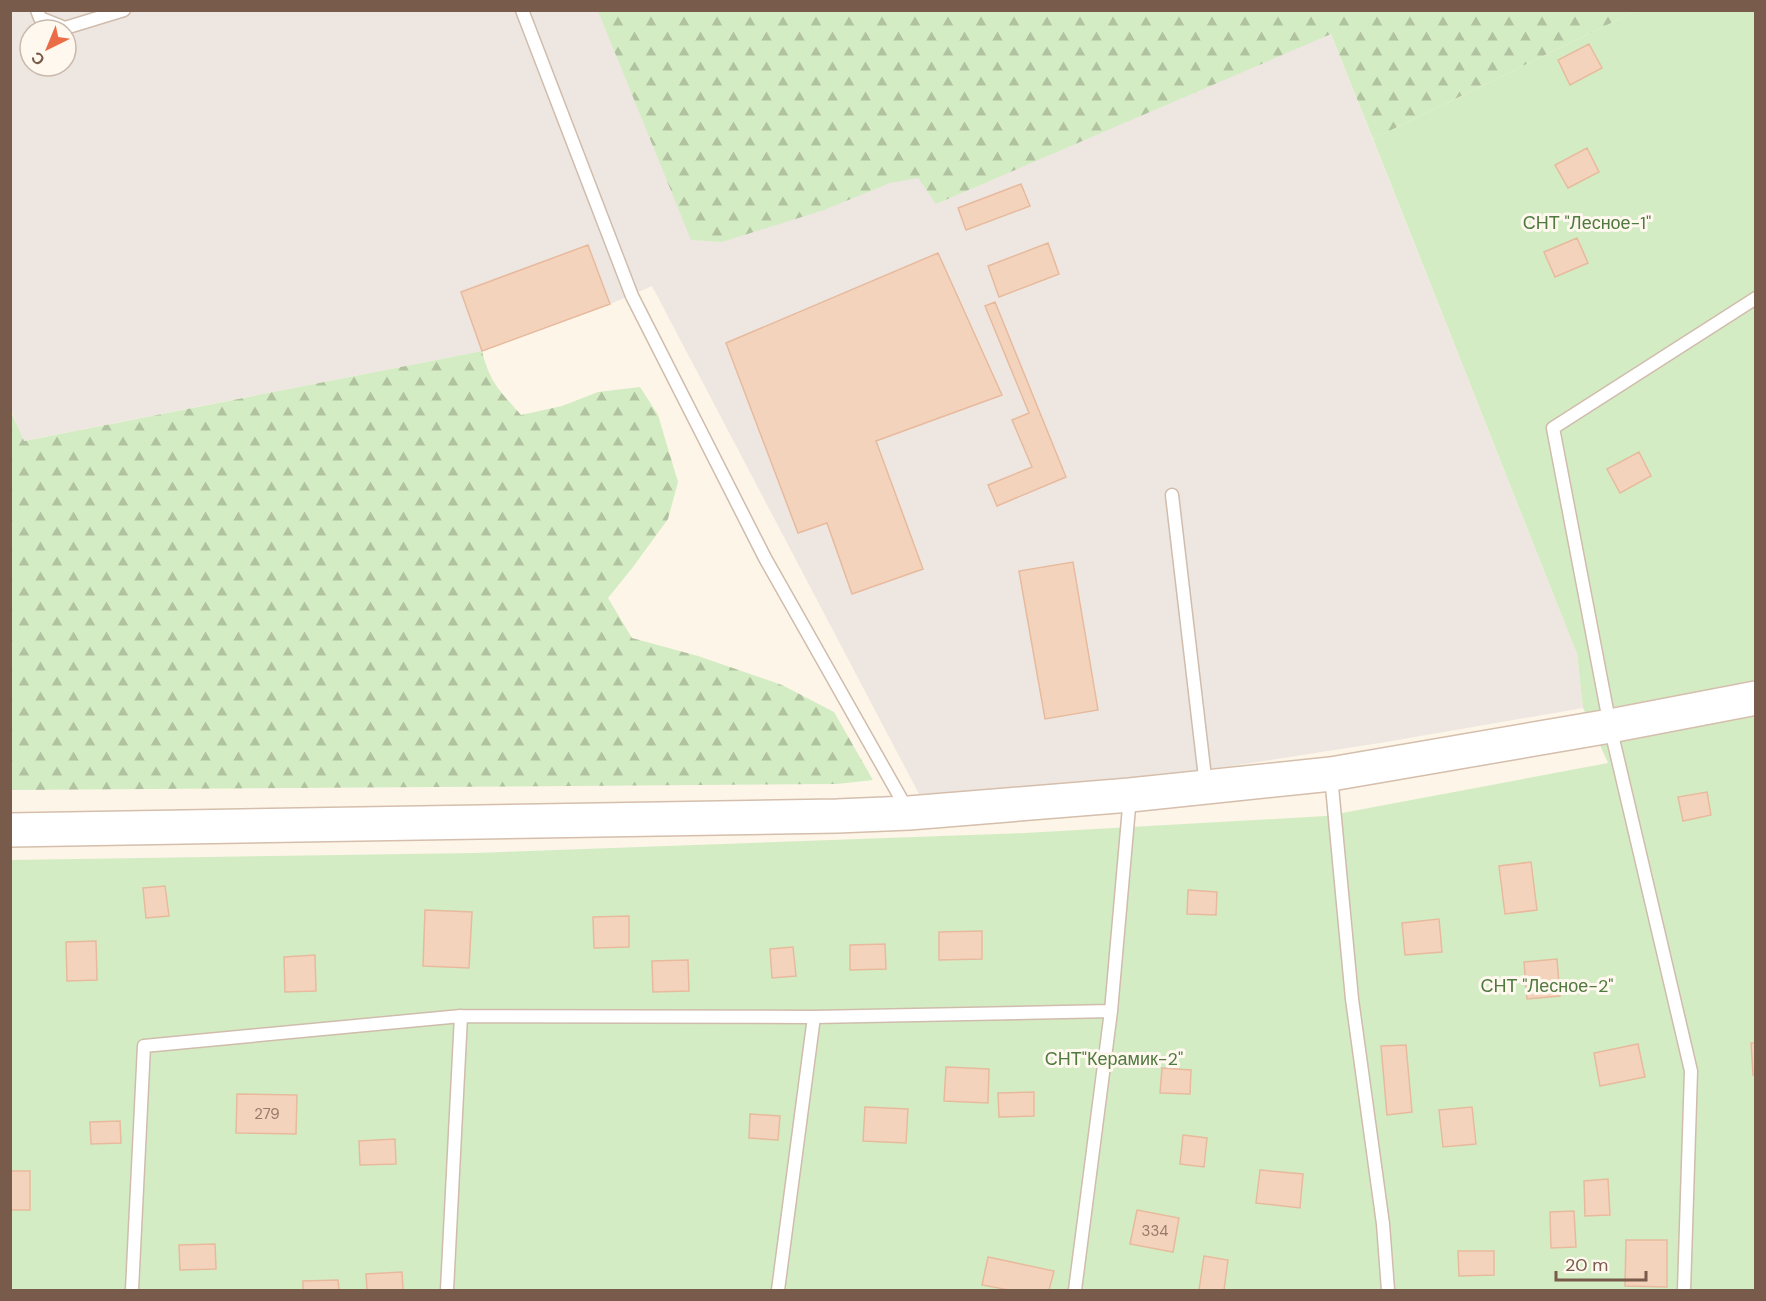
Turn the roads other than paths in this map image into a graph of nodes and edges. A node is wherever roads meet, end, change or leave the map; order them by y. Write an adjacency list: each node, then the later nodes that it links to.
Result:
1 (37, 10): 2 (lane)
2 (124, 10)
3 (522, 10): 11 (lane)
4 (1755, 298): 7 (lane)
5 (1173, 495): 9 (lane)
6 (1755, 698): 7 (street)
7 (1610, 726): 8 (street); 21 (lane)
8 (1331, 774): 9 (street); 20 (lane)
9 (1207, 787): 10 (street)
10 (1130, 795): 11 (street); 13 (lane)
11 (909, 813): 12 (street)
12 (10, 830)
13 (1111, 1011): 15 (lane); 19 (lane)
14 (461, 1016): 15 (lane); 16 (lane); 17 (lane)
15 (814, 1017): 18 (lane)
16 (132, 1290)
17 (447, 1290)
18 (778, 1290)
19 (1076, 1290)
20 (1388, 1290)
21 (1684, 1290)

